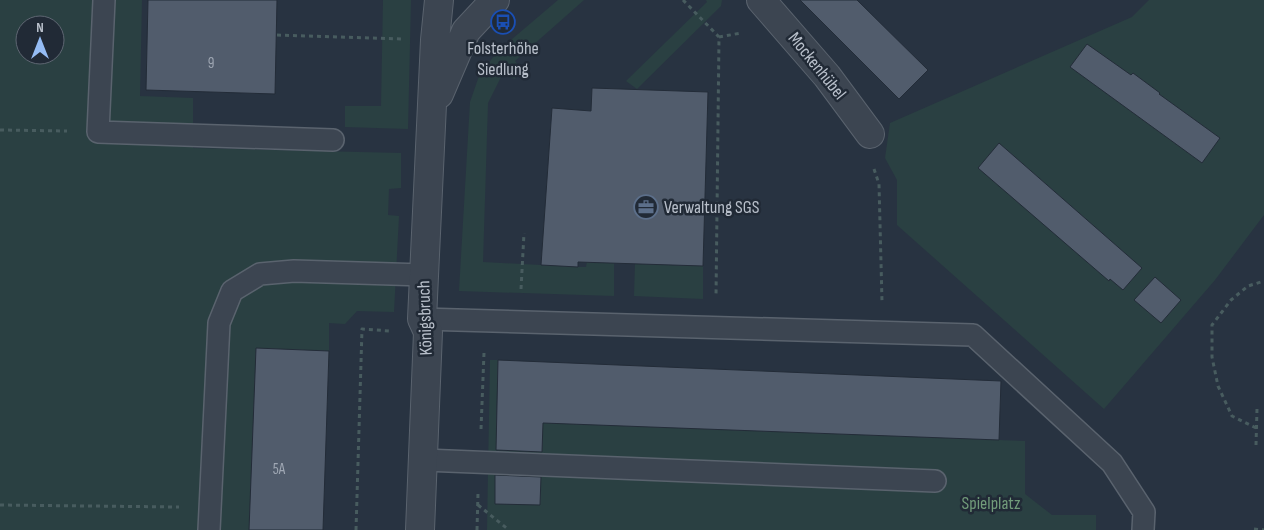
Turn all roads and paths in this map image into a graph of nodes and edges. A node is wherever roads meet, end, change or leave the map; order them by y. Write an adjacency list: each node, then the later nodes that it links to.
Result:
1 (104, 0): 12 (lane)
2 (439, 0): 10 (street, Königsbruch)
3 (495, 0): 10 (street, Königsbruch)
4 (683, 0): 8 (path)
5 (761, 0): 13 (street, Mockenhübel)
6 (741, 32): 8 (path)
7 (277, 35): 9 (path)
8 (719, 37): 21 (path)
9 (408, 39)
10 (433, 107): 16 (street, Königsbruch)
11 (0, 130): 12 (path)
12 (98, 132): 14 (lane)
13 (870, 134): 22 (path)
14 (333, 140)
15 (524, 232): 18 (path)
16 (424, 275): 20 (street, Königsbruch); 31 (lane)
17 (1264, 281): 24 (path)
18 (521, 292)
19 (486, 321): 20 (lane); 21 (lane); 27 (path)
20 (425, 325): 26 (street, Königsbruch); 33 (path)
21 (715, 327): 22 (lane)
22 (883, 332): 37 (lane)
23 (1257, 409): 24 (path)
24 (1256, 428): 25 (path)
25 (1256, 445)
26 (424, 460): 27 (lane); 34 (street, Königsbruch)
27 (479, 462): 28 (lane); 29 (path)
28 (935, 481)
29 (478, 504): 35 (path); 36 (path)
30 (0, 505): 31 (path)
31 (210, 507): 32 (lane)
32 (209, 530)
33 (356, 530)
34 (420, 530)
35 (477, 530)
36 (509, 530)
37 (1143, 530)
38 (1254, 530): 39 (path)
39 (1264, 530)

